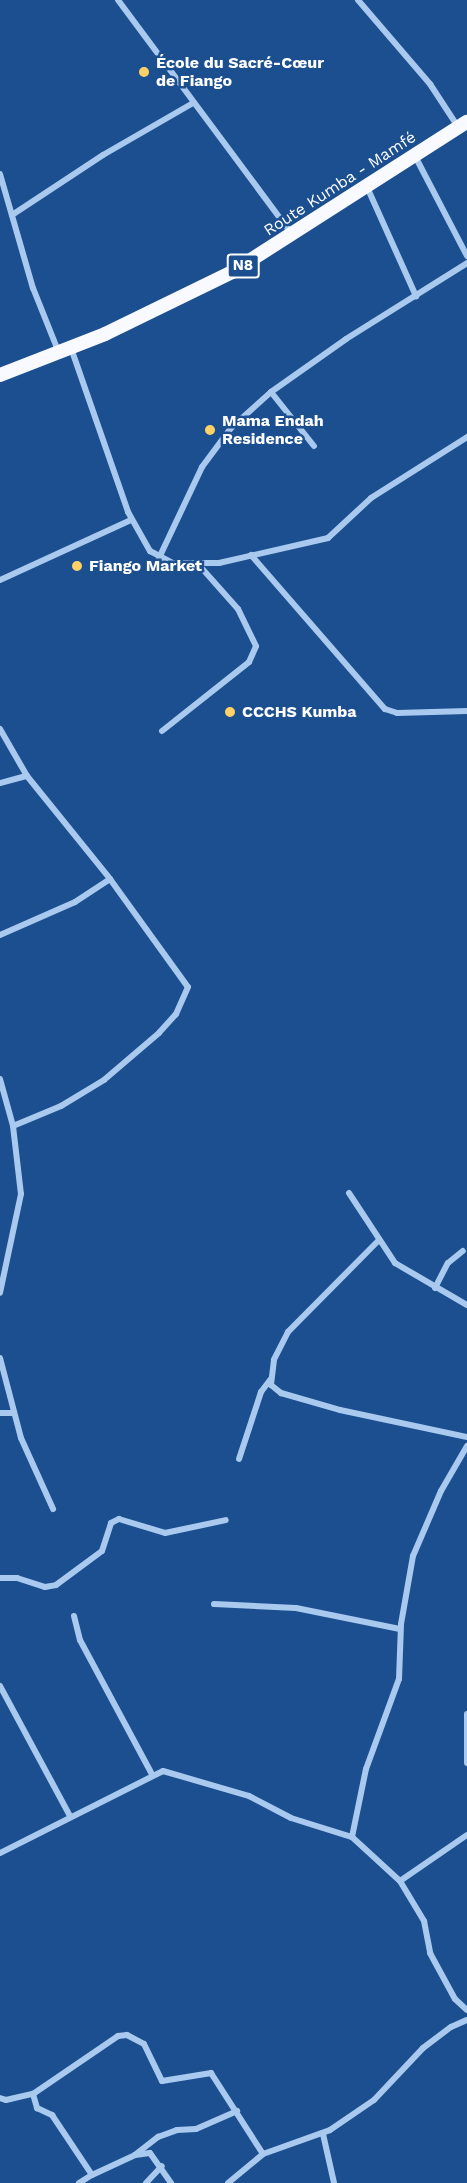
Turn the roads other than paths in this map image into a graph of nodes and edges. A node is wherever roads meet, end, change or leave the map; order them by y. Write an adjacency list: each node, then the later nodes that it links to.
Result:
1 (118, 0): 3 (street)
2 (358, 0): 4 (street)
3 (193, 103): 8 (street); 9 (street)
4 (463, 125): 5 (highway, Route Kumba - Mamfé / N8)
5 (415, 156): 7 (highway, Route Kumba - Mamfé / N8); 10 (street)
6 (0, 174): 8 (street)
7 (367, 187): 9 (highway, Route Kumba - Mamfé / N8); 12 (street)
8 (12, 215): 13 (street)
9 (293, 235): 13 (highway, Route Kumba - Mamfé / N8)
10 (467, 256)
11 (467, 263): 12 (street)
12 (416, 296): 15 (street)
13 (65, 351): 14 (highway, Route Kumba - Mamfé / N8); 18 (street)
14 (0, 375)
15 (272, 392): 17 (street); 20 (street)
16 (467, 437): 19 (street)
17 (314, 446)
18 (131, 520): 20 (street); 22 (street)
19 (251, 555): 21 (street); 23 (street)
20 (159, 558): 21 (street)
21 (199, 565): 25 (street)
22 (0, 580)
23 (467, 711)
24 (0, 729): 26 (street)
25 (162, 731)
26 (27, 776): 27 (street); 28 (street)
27 (0, 783)
28 (110, 879): 29 (street); 31 (street)
29 (0, 935)
30 (0, 1079): 31 (street)
31 (13, 1126): 36 (street)
32 (349, 1193): 33 (street)
33 (378, 1240): 35 (street); 39 (street)
34 (463, 1251): 35 (street)
35 (435, 1288): 37 (street)
36 (0, 1293)
37 (467, 1305)
38 (0, 1358): 41 (street)
39 (270, 1380): 42 (street); 44 (street)
40 (0, 1413): 41 (street)
41 (13, 1413): 45 (street)
42 (467, 1437)
43 (467, 1446): 50 (street)
44 (239, 1459)
45 (53, 1509)
46 (226, 1520): 47 (street)
47 (0, 1578)
48 (214, 1605): 50 (street)
49 (74, 1616): 54 (street)
50 (400, 1629): 57 (street)
51 (0, 1686): 55 (street)
52 (467, 1714): 53 (street)
53 (467, 1763)
54 (152, 1774): 55 (street); 57 (street)
55 (70, 1816): 58 (street)
56 (467, 1834): 59 (street)
57 (352, 1837): 59 (street)
58 (0, 1853)
59 (400, 1881): 60 (street)
60 (467, 2010)
61 (467, 2020): 65 (street)
62 (33, 2094): 63 (street); 64 (street); 69 (street)
63 (0, 2098)
64 (237, 2111): 66 (street); 67 (street)
65 (323, 2134): 66 (street); 74 (street)
66 (263, 2154): 73 (street)
67 (135, 2155): 68 (street); 69 (street)
68 (162, 2166): 71 (street); 72 (street)
69 (92, 2175): 70 (street)
70 (79, 2183)
71 (146, 2183)
72 (171, 2183)
73 (228, 2183)
74 (334, 2183)

